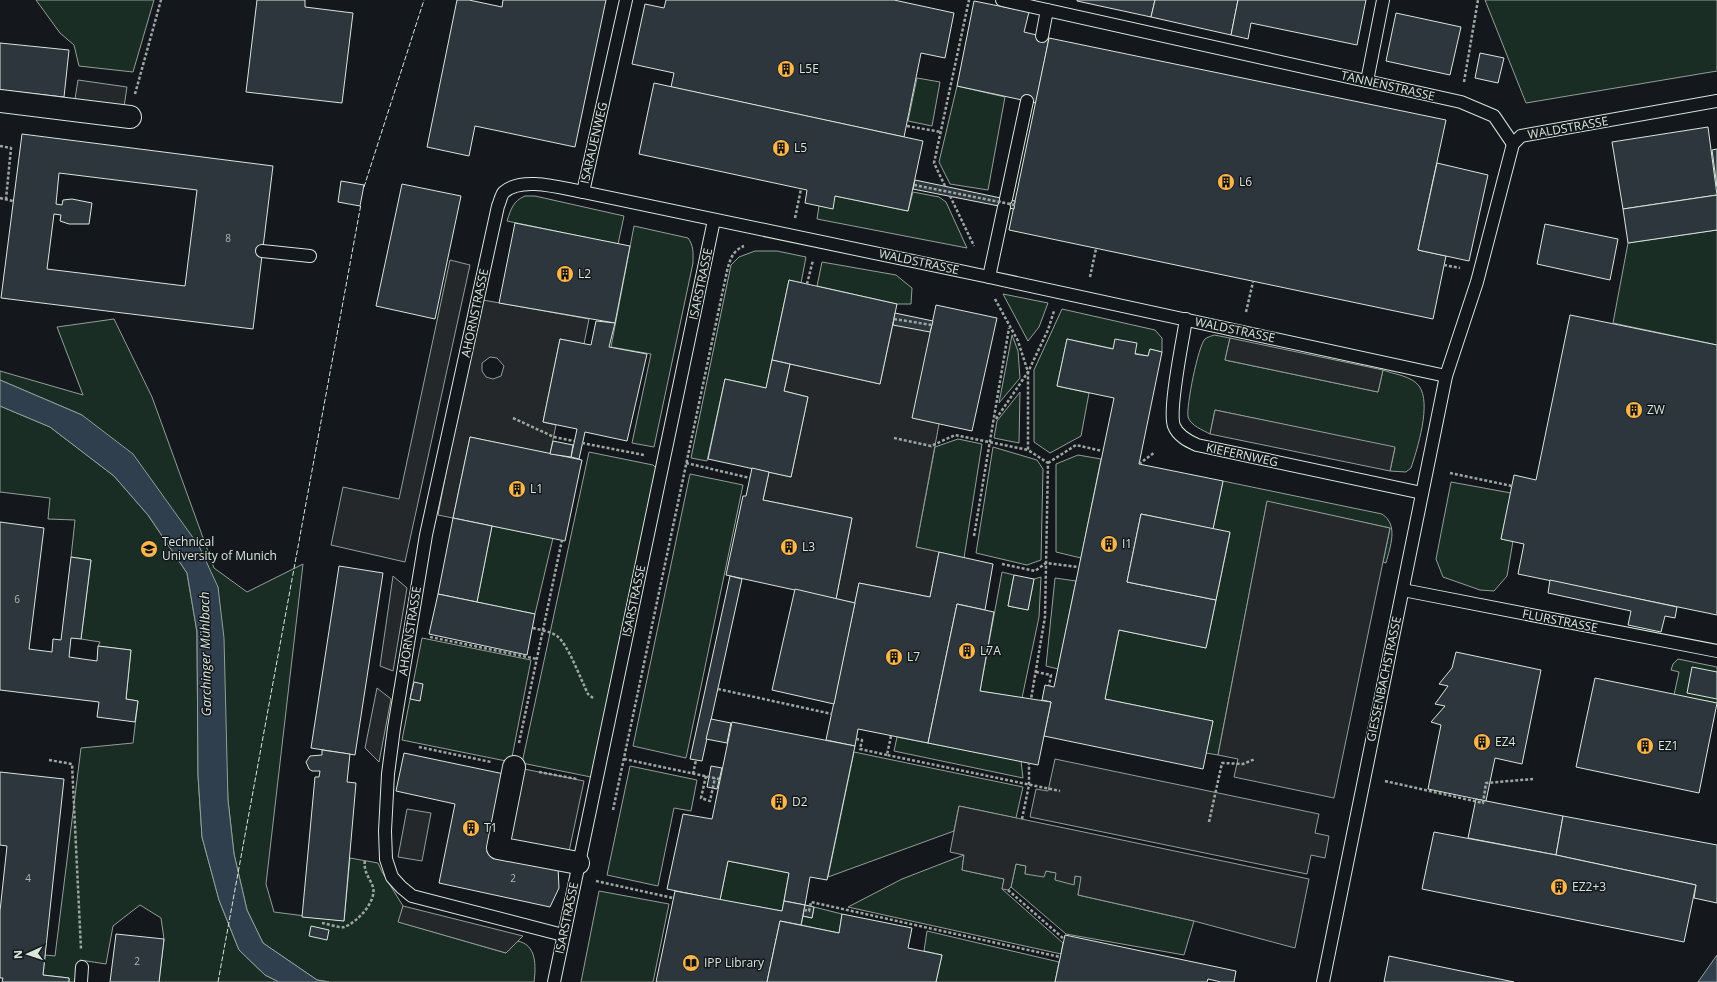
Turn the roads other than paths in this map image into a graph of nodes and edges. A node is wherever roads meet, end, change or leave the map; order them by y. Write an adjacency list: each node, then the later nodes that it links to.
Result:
1 (626, 0): 12 (lane, ISARAUENWEG)
2 (1002, 0): 4 (lane, TANNENSTRASSE)
3 (1383, 0): 6 (lane)
4 (1047, 10): 5 (lane); 6 (lane, TANNENSTRASSE)
5 (1042, 36)
6 (1367, 81): 11 (lane, TANNENSTRASSE)
7 (1717, 100): 11 (lane, WALDSTRASSE)
8 (0, 101): 10 (street)
9 (1027, 101): 17 (lane)
10 (130, 117)
11 (1514, 144): 19 (lane, WALDSTRASSE)
12 (583, 192): 13 (lane, ISARAUENWEG); 14 (lane, WALDSTRASSE)
13 (498, 206): 25 (lane, AHORNSTRASSE)
14 (714, 220): 17 (lane, WALDSTRASSE); 24 (lane, ISARSTRASSE)
15 (262, 251): 16 (lane)
16 (310, 256)
17 (989, 277): 18 (lane, WALDSTRASSE)
18 (1186, 319): 19 (lane, WALDSTRASSE); 20 (lane, KIEFERNWEG)
19 (1446, 376): 20 (lane, GIESSENBACHSTRASSE)
20 (1422, 493): 21 (lane, GIESSENBACHSTRASSE)
21 (1402, 590): 22 (lane, FLURSTRASSE); 29 (lane, GIESSENBACHSTRASSE)
22 (1717, 651)
23 (514, 767): 24 (street)
24 (578, 862): 25 (lane, ISARSTRASSE)
25 (563, 935): 28 (lane, ISARSTRASSE)
26 (82, 967): 27 (lane)
27 (81, 982)
28 (554, 982)
29 (1323, 982)

